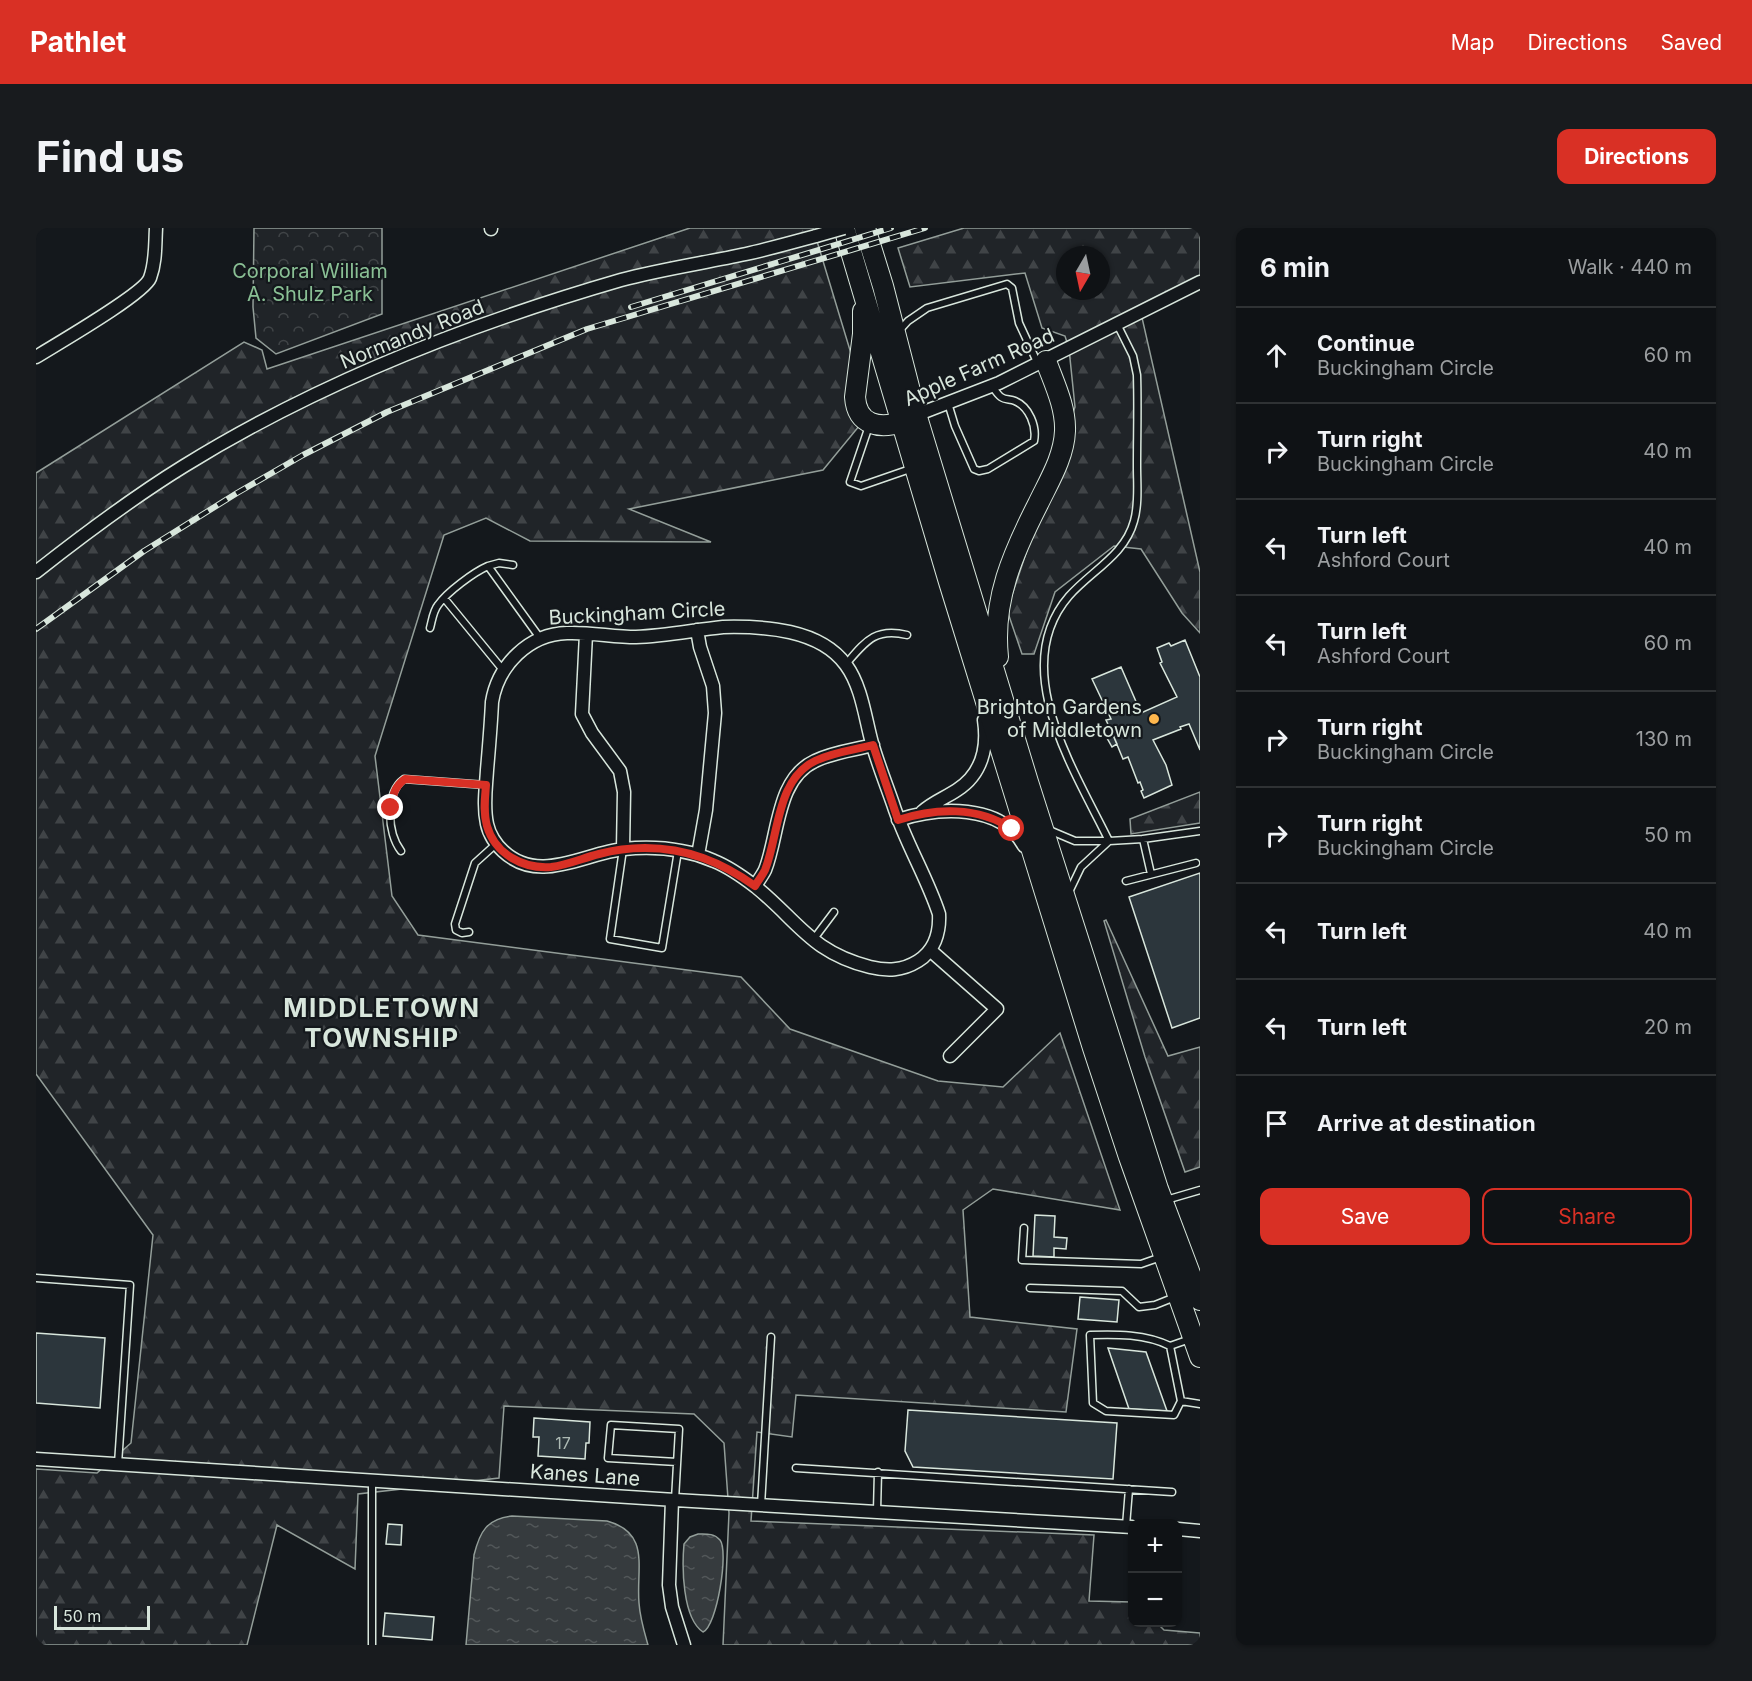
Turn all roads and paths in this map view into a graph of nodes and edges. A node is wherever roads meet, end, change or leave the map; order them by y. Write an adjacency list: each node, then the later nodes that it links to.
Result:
1 (156, 228): 8 (street)
2 (844, 228): 5 (highway); 17 (street, Normandy Road, bridge)
3 (865, 228): 7 (highway)
4 (1200, 282): 6 (street, Apple Farm Road)
5 (861, 284): 12 (highway); 13 (highway)
6 (1117, 323): 9 (street, Apple Farm Road); 35 (lane)
7 (896, 336): 9 (lane); 12 (highway)
8 (36, 357)
9 (1042, 363): 10 (street, Apple Farm Road); 27 (highway)
10 (992, 386): 11 (street, Apple Farm Road); 11 (lane)
11 (948, 402): 12 (street, Apple Farm Road)
12 (909, 418): 13 (highway); 14 (highway); 27 (highway)
13 (869, 423): 14 (lane)
14 (916, 466): 26 (highway)
15 (513, 565): 16 (lane)
16 (488, 566): 18 (lane); 23 (lane)
17 (36, 572)
18 (444, 598): 19 (lane); 25 (lane)
19 (430, 628)
20 (697, 630): 21 (street, Buckingham Circle); 24 (street, Buckingham Circle); 40 (street)
21 (586, 634): 23 (street, Buckingham Circle); 37 (street)
22 (907, 635): 24 (lane)
23 (540, 638): 25 (street, Buckingham Circle)
24 (846, 664): 28 (street, Buckingham Circle)
25 (504, 670): 29 (street, Buckingham Circle)
26 (977, 671): 30 (street); 43 (highway)
27 (1002, 695): 32 (highway)
28 (873, 745): 31 (street, Buckingham Circle); 45 (street)
29 (486, 785): 36 (street, Buckingham Circle); 38 (lane)
30 (922, 812): 31 (street); 43 (street)
31 (898, 820): 50 (street, Buckingham Circle)
32 (1043, 828): 35 (lane); 46 (highway)
33 (1200, 831): 34 (lane)
34 (1143, 839): 35 (lane); 42 (lane)
35 (1109, 841): 46 (lane)
36 (496, 844): 37 (street); 48 (lane)
37 (623, 849): 39 (street); 39 (lane)
38 (401, 851)
39 (678, 851): 40 (street)
40 (698, 855): 45 (street)
41 (1196, 863): 42 (lane)
42 (1150, 874): 44 (lane)
43 (1041, 879): 55 (highway)
44 (1126, 881)
45 (755, 886): 49 (street)
46 (1066, 900): 53 (highway)
47 (834, 912): 49 (lane)
48 (469, 932)
49 (813, 941): 50 (street)
50 (930, 950): 51 (street)
51 (950, 1056)
52 (1200, 1190): 53 (lane)
53 (1162, 1200): 58 (highway)
54 (1024, 1228): 55 (lane)
55 (1164, 1256): 58 (highway)
56 (36, 1278): 67 (lane)
57 (1030, 1288): 58 (lane)
58 (1194, 1296): 60 (highway)
59 (771, 1337): 74 (lane)
60 (1193, 1338): 61 (lane); 62 (highway)
61 (1170, 1346): 63 (lane); 63 (lane)
62 (1200, 1356)
63 (1180, 1401): 64 (lane)
64 (1200, 1404)
65 (36, 1459): 67 (street, Kanes Lane)
66 (677, 1462): 66 (lane); 73 (lane)
67 (118, 1464): 70 (street, Kanes Lane)
68 (796, 1468): 69 (lane)
69 (878, 1472): 71 (lane); 75 (lane)
70 (372, 1481): 73 (street, Kanes Lane); 80 (lane)
71 (1129, 1489): 72 (lane); 76 (lane)
72 (1172, 1492)
73 (673, 1500): 74 (street, Kanes Lane); 81 (street)
74 (761, 1505): 75 (street, Kanes Lane)
75 (877, 1511): 77 (street, Kanes Lane)
76 (1129, 1519)
77 (1128, 1527)
78 (1182, 1529): 79 (street)
79 (1200, 1531)
80 (372, 1645)
81 (684, 1645)

